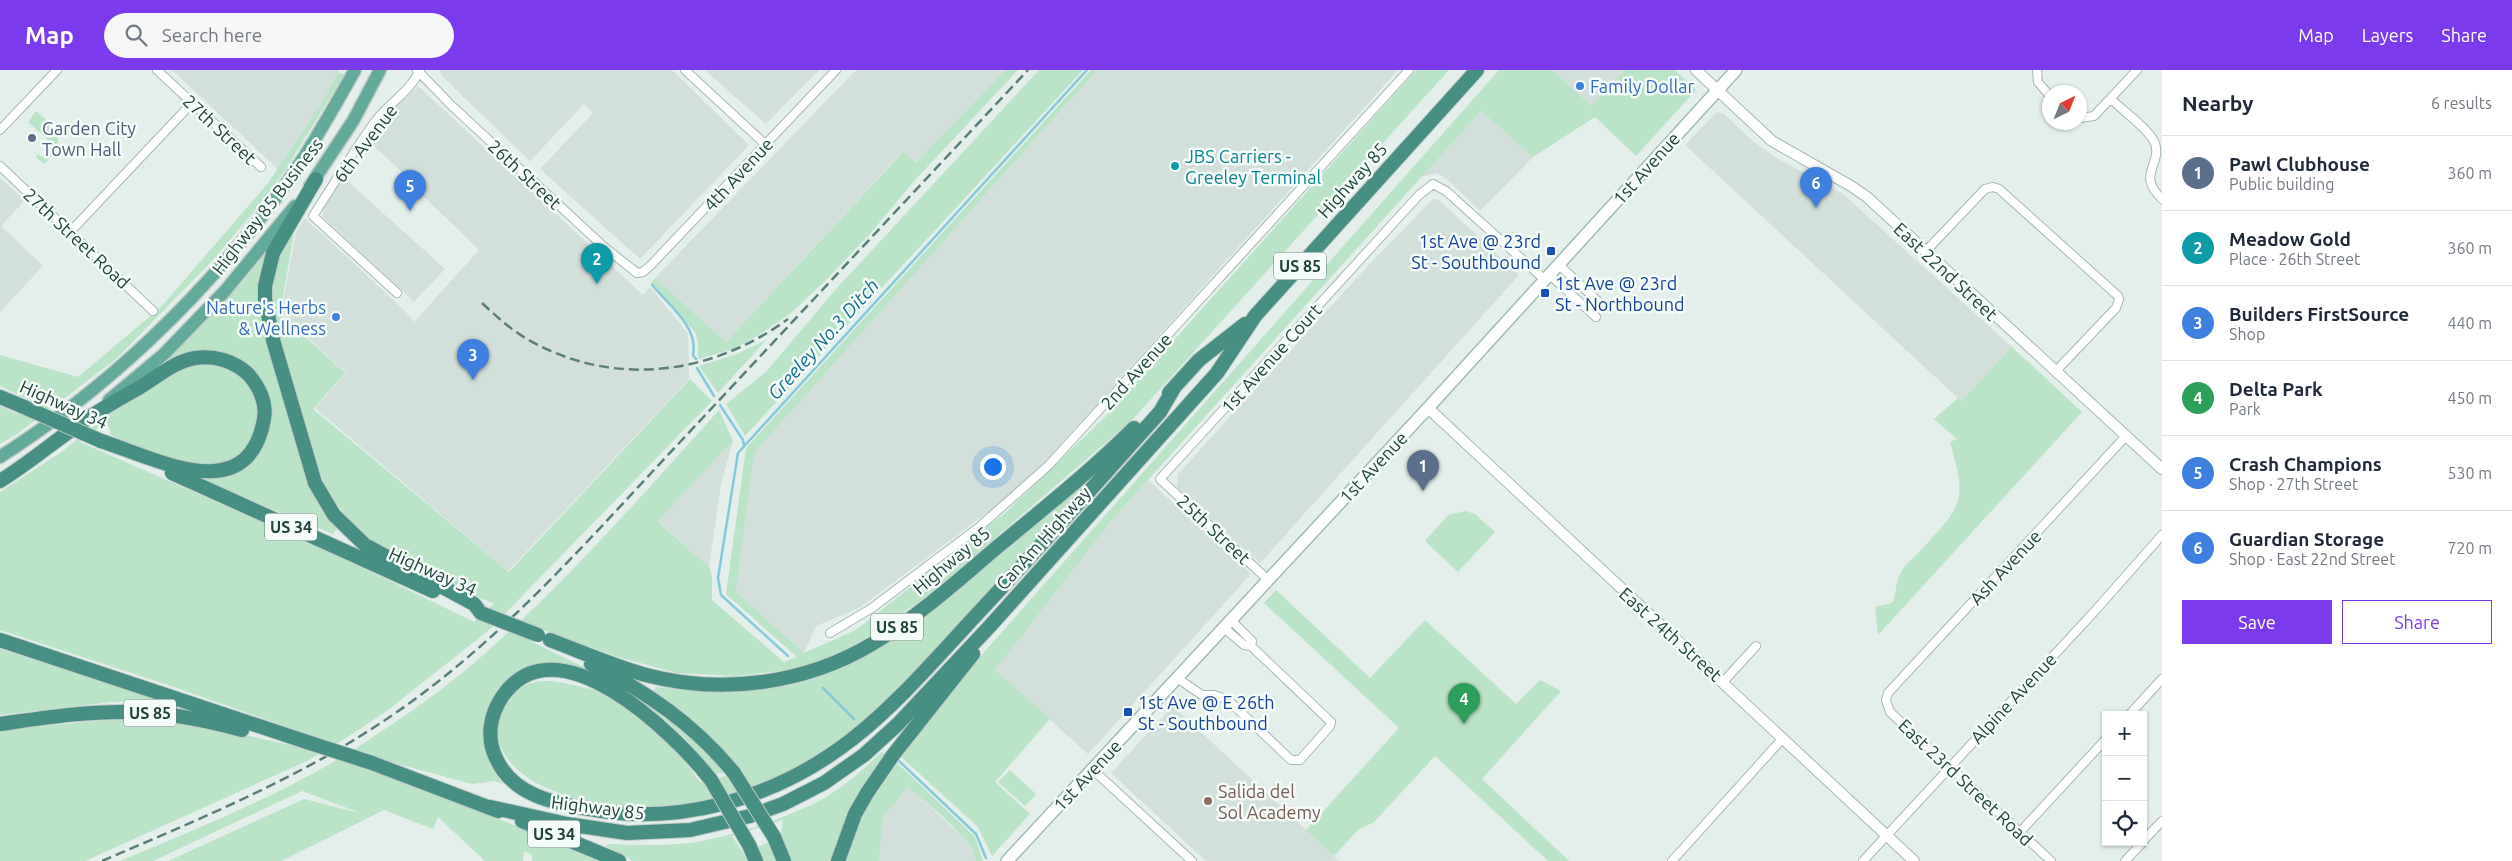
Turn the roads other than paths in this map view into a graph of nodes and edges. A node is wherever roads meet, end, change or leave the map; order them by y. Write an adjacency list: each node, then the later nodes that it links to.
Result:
1 (57, 70): 19 (street)
2 (157, 70): 17 (street, 27th Street)
3 (354, 70): 42 (main road, Highway 85 Business)
4 (380, 70): 23 (main road, Highway 85 Business)
5 (685, 70): 20 (street)
6 (836, 70): 20 (street, 4th Avenue)
7 (1409, 70): 52 (street, 2nd Avenue)
8 (1477, 70): 33 (highway, Highway 85 / US 85)
9 (1696, 70): 15 (street, East 22nd Street)
10 (1736, 70): 15 (main road, 1st Avenue)
11 (2037, 70): 14 (street)
12 (2137, 70): 16 (street)
13 (419, 71): 28 (street, 26th Street); 30 (street, 6th Avenue)
14 (2042, 87)
15 (1717, 90): 26 (street, East 22nd Street); 27 (main road, 1st Avenue)
16 (2111, 99): 18 (street); 24 (street)
17 (192, 103): 22 (street, 27th Street); 25 (street)
18 (2087, 117)
19 (0, 130)
20 (765, 144): 28 (street, 4th Avenue)
21 (0, 166): 25 (street, 27th Street Road)
22 (261, 167)
23 (316, 179): 39 (main road, Highway 85 Business); 49 (highway)
24 (2162, 199)
25 (70, 232): 32 (street, 27th Street Road)
26 (1925, 252): 35 (street, East 22nd Street); 35 (street)
27 (1558, 264): 29 (main road, 1st Avenue); 31 (street)
28 (637, 274)
29 (1546, 277): 34 (street); 38 (main road, 1st Avenue); 45 (street, 1st Avenue Court)
30 (397, 293)
31 (1604, 307)
32 (153, 311)
33 (1255, 316): 36 (highway, Highway 85 / US 85); 44 (highway, Highway 85 / US 85)
34 (1596, 316)
35 (2056, 372): 40 (street, East 22nd Street)
36 (1174, 388): 53 (highway, Highway 85 / US 85); 74 (highway, bridge)
37 (0, 396): 41 (highway, Highway 34 / US 34, bridge)
38 (1428, 408): 48 (main road, 1st Avenue); 58 (street, East 24th Street)
39 (90, 416): 41 (highway); 46 (highway, Highway 85 Business)
40 (2126, 436): 43 (street, East 22nd Street); 59 (street, Ash Avenue)
41 (101, 441): 49 (highway, Highway 34 / US 34)
42 (0, 457)
43 (2162, 469)
44 (1124, 476): 51 (highway, CanAm Highway / US 85)
45 (1160, 479): 48 (street, 25th Street)
46 (0, 481)
47 (2162, 534): 65 (street, Alpine Avenue)
48 (1267, 579): 50 (main road, 1st Avenue)
49 (481, 613): 53 (highway, Highway 34 / US 34, bridge)
50 (1227, 623): 56 (main road, 1st Avenue); 56 (street)
51 (990, 626): 67 (highway, Highway 85 / US 85); 76 (highway)
52 (830, 633)
53 (544, 638): 75 (highway, Highway 34 / US 34, bridge)
54 (0, 640): 63 (highway, US 34)
55 (1756, 646): 58 (street)
56 (1177, 678): 66 (main road, 1st Avenue)
57 (2162, 679): 60 (street)
58 (1723, 682): 62 (street, East 24th Street)
59 (1886, 700): 65 (street, East 23rd Street Road)
60 (2132, 711)
61 (0, 724): 63 (highway, US 85)
62 (1783, 738): 70 (street, East 24th Street); 79 (street)
63 (303, 741): 67 (highway, US 34, bridge)
64 (2102, 743): 69 (street)
65 (1950, 767): 69 (street, East 23rd Street Road); 70 (street, Alpine Avenue)
66 (1092, 769): 77 (main road, 1st Avenue); 78 (street)
67 (490, 807): 73 (highway, US 34)
68 (2161, 824): 71 (street)
69 (2020, 832): 82 (street, East 23rd Street Road)
70 (1887, 835): 80 (street, Alpine Avenue); 81 (street, East 24th Street)
71 (2147, 838)
72 (2139, 846): 83 (street)
73 (619, 861)
74 (756, 861)
75 (784, 861)
76 (838, 861)
77 (1007, 861)
78 (1192, 861)
79 (1672, 861)
80 (1863, 861)
81 (1914, 861)
82 (2051, 861)
83 (2125, 861)

